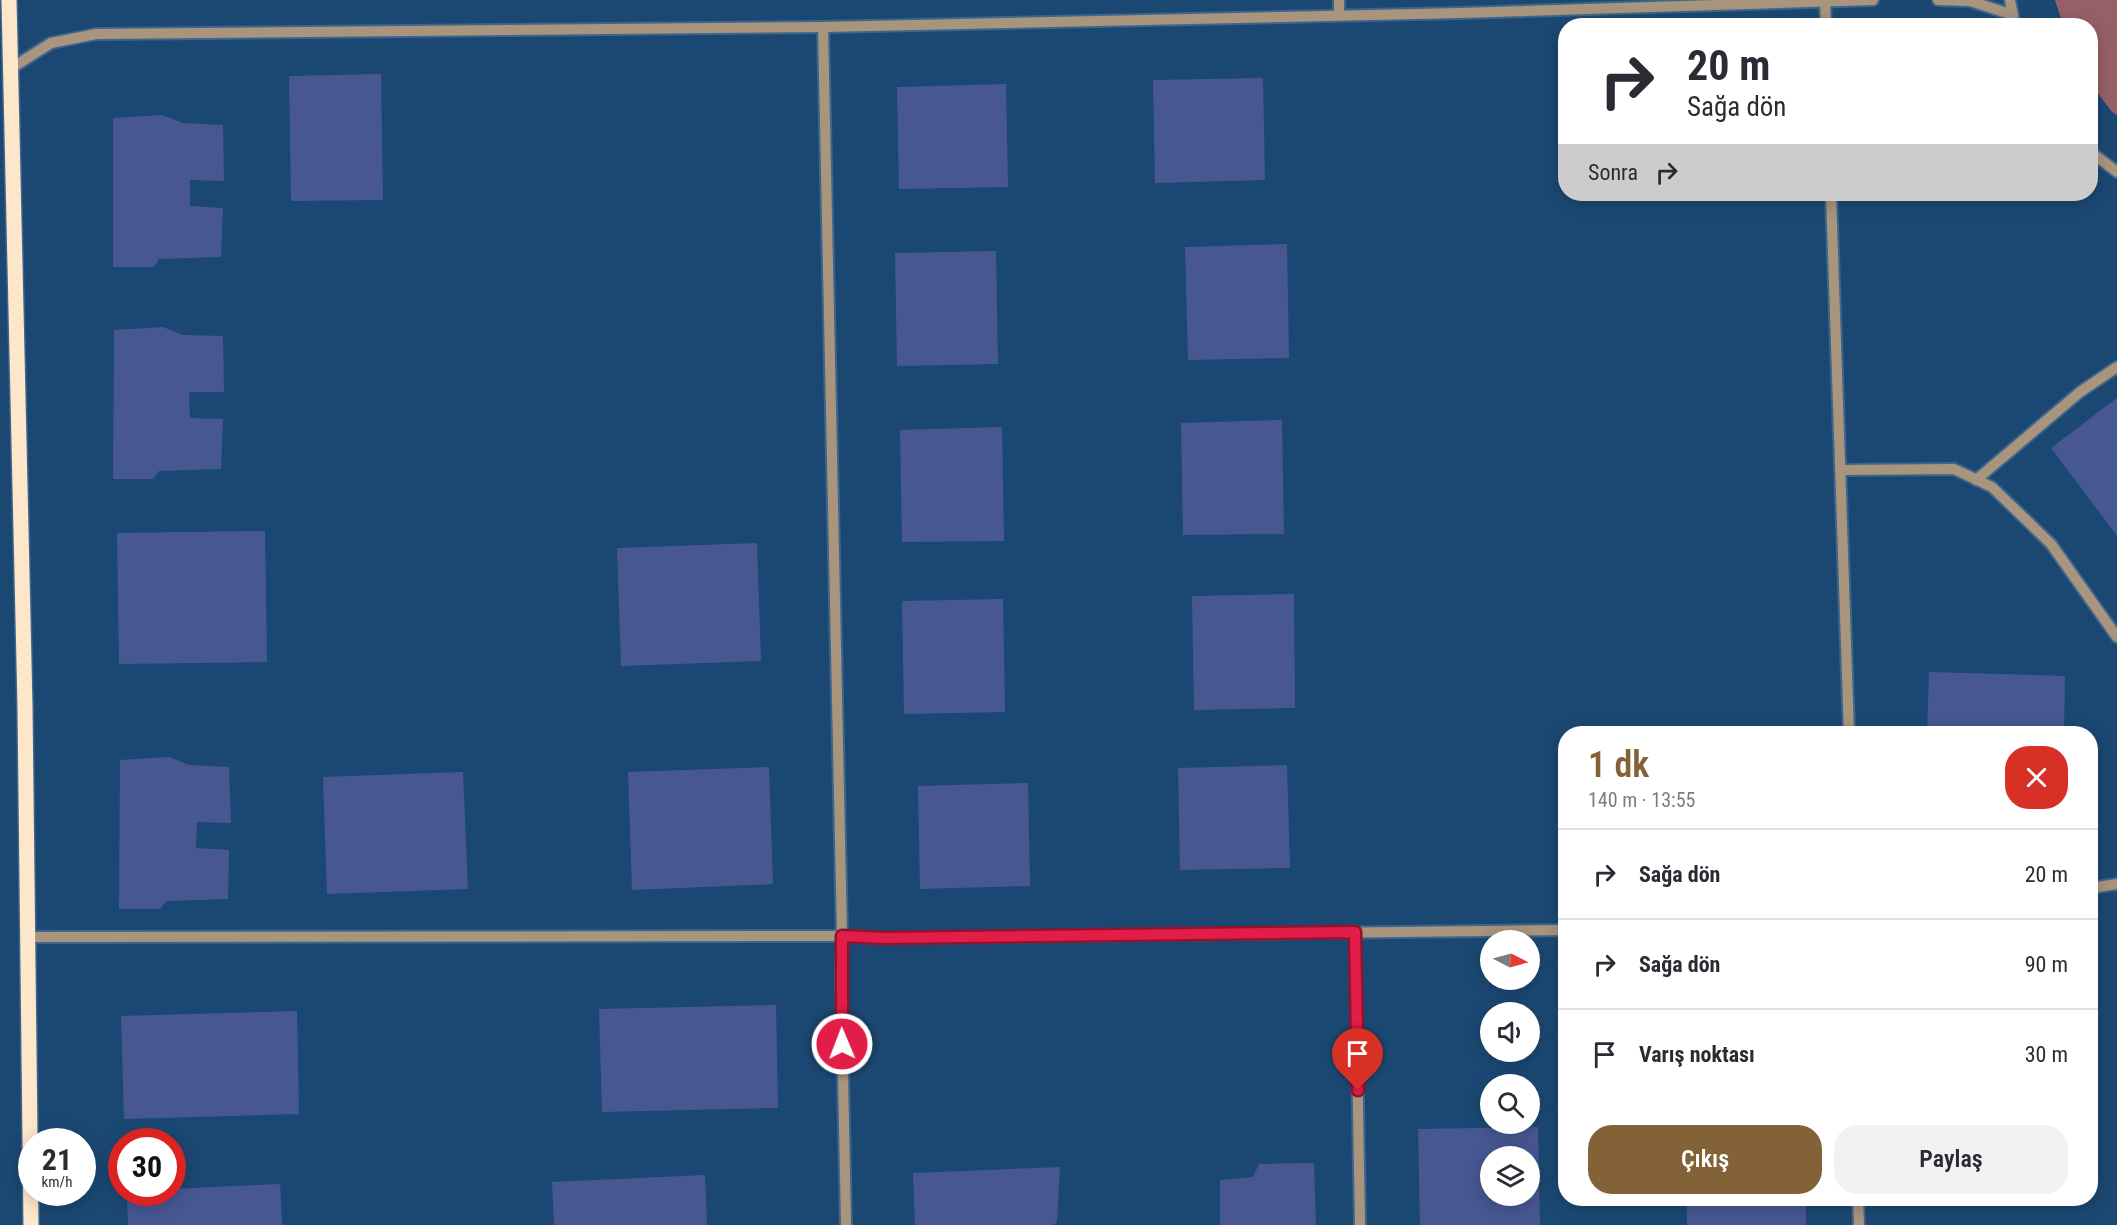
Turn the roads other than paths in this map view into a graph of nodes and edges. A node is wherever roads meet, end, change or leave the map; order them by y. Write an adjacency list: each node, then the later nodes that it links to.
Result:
1 (9, 0): 12 (main road)
2 (1339, 0): 7 (street)
3 (1873, 0): 6 (street)
4 (1938, 0): 9 (street)
5 (2010, 0): 10 (street)
6 (1825, 2): 7 (street); 8 (street)
7 (1340, 15): 11 (street)
8 (1826, 18)
9 (2009, 18)
10 (2014, 18)
11 (823, 27): 12 (street); 25 (street)
12 (10, 69): 26 (main road)
13 (2098, 157): 14 (street)
14 (2117, 172)
15 (1832, 201): 17 (street)
16 (2117, 367): 18 (street)
17 (1841, 470): 18 (street); 20 (street)
18 (1976, 480): 19 (street)
19 (2117, 637)
20 (1849, 726)
21 (2117, 884): 22 (street)
22 (2098, 887)
23 (1558, 930): 24 (street)
24 (1355, 932): 25 (street); 30 (street)
25 (842, 936): 26 (street); 29 (street)
26 (28, 937): 28 (main road)
27 (1858, 1206): 31 (street)
28 (30, 1225)
29 (846, 1225)
30 (1359, 1225)
31 (1859, 1225)

